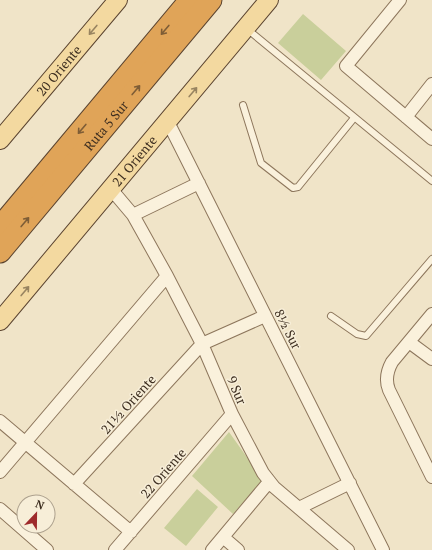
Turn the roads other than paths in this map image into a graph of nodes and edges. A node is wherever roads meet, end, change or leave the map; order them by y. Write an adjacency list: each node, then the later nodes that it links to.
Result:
1 (118, 0): 12 (main road, 20 Oriente, one-way to 12)
2 (190, 0): 18 (highway, Ruta 5 Sur, one-way to 18)
3 (211, 0): 19 (highway, Ruta 5 Sur, one-way to 3)
4 (269, 0): 6 (main road, 21 Oriente)
5 (400, 0): 9 (street)
6 (245, 28): 10 (lane); 11 (main road, 21 Oriente, one-way to 6)
7 (432, 84): 9 (street)
8 (243, 105): 10 (lane)
9 (406, 117): 13 (street)
10 (354, 118): 14 (lane)
11 (168, 122): 15 (street, 8½ Sur); 16 (main road, 21 Oriente)
12 (0, 140)
13 (432, 140)
14 (432, 181)
15 (199, 183): 17 (street); 23 (street, 8½ Sur)
16 (111, 189): 17 (street, 9 Sur); 25 (main road, 21 Oriente, one-way to 16)
17 (133, 215): 21 (street, 9 Sur)
18 (0, 227)
19 (0, 252)
20 (432, 259): 24 (lane)
21 (167, 276): 27 (street, 9 Sur); 31 (street)
22 (432, 314): 26 (street)
23 (266, 316): 27 (street); 35 (street, 8½ Sur)
24 (331, 316)
25 (0, 321)
26 (409, 342): 28 (street); 33 (street)
27 (202, 344): 29 (street, 9 Sur); 36 (street, 21½ Oriente)
28 (432, 359)
29 (232, 414): 34 (street, 9 Sur); 39 (street, 22 Oriente)
30 (0, 421): 31 (street)
31 (25, 442): 32 (street); 36 (street)
32 (0, 472)
33 (432, 477)
34 (269, 482): 37 (street, 9 Sur); 40 (street)
35 (350, 483): 37 (street); 46 (street, 8½ Sur)
36 (74, 484): 39 (street)
37 (299, 508): 45 (street, 9 Sur)
38 (0, 509): 42 (street)
39 (131, 532): 41 (street, 22 Oriente)
40 (223, 537): 43 (street); 44 (street)
41 (121, 548)
42 (47, 550)
43 (212, 550)
44 (238, 550)
45 (348, 550)
46 (383, 550)

